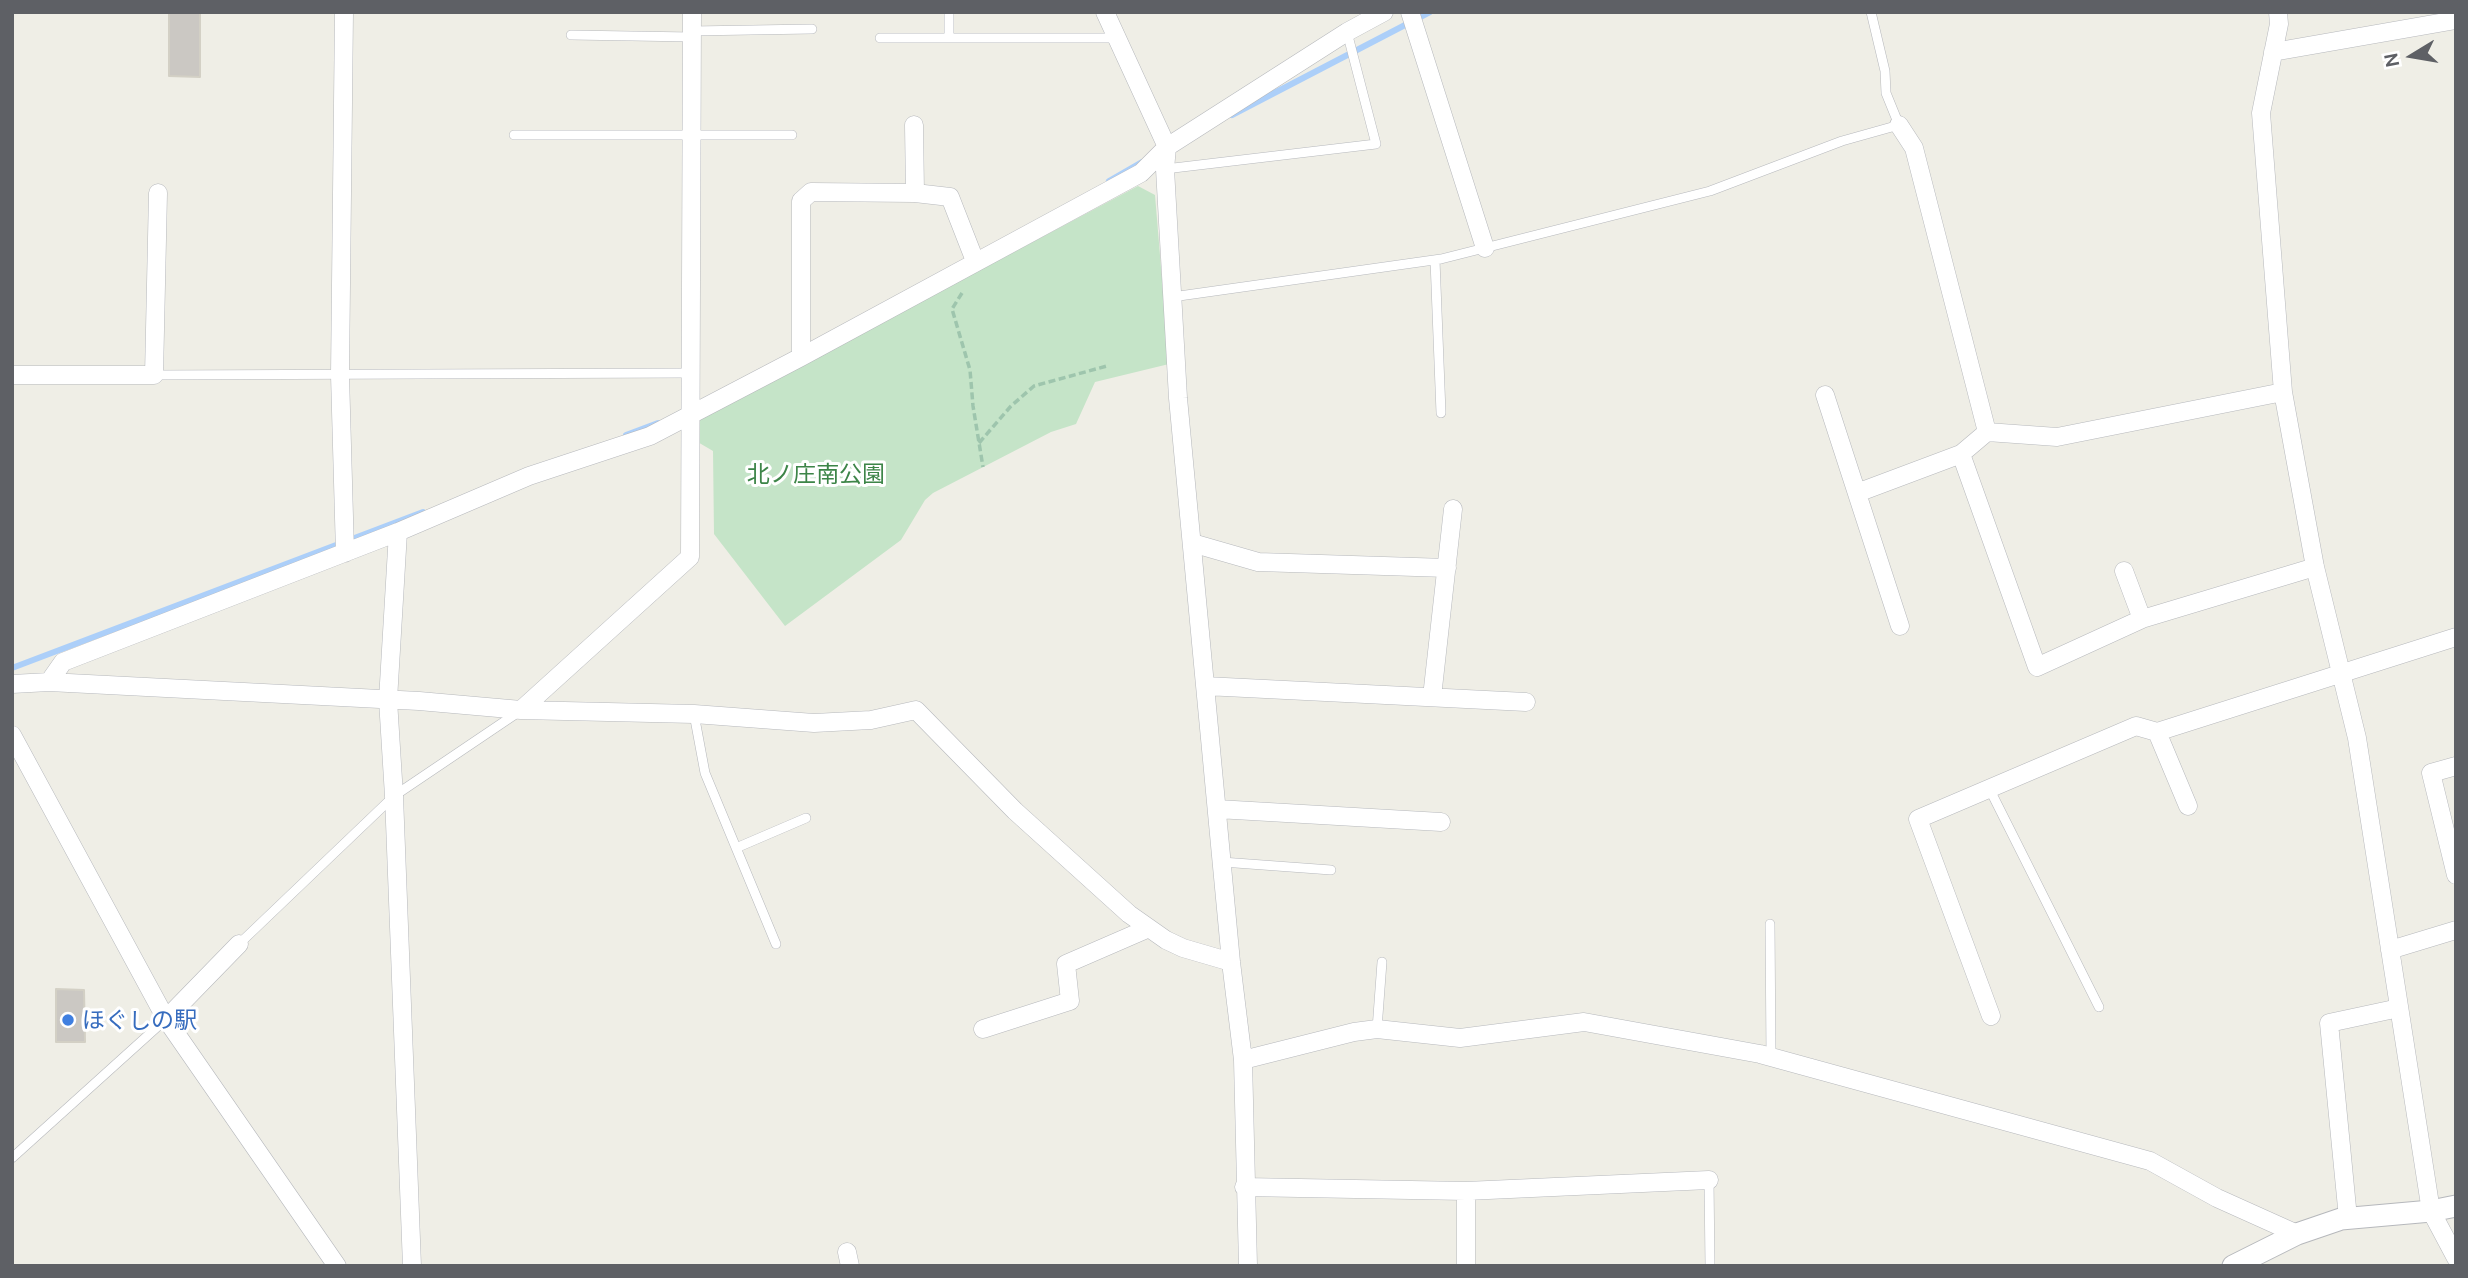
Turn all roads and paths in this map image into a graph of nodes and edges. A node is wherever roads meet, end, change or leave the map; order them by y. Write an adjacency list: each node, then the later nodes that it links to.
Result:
1 (344, 12): 36 (street)
2 (692, 12): 12 (street)
3 (949, 12): 15 (lane)
4 (1105, 12): 16 (street)
5 (1384, 12): 11 (street)
6 (1410, 12): 27 (street)
7 (1871, 12): 19 (lane)
8 (2277, 12): 17 (street)
9 (2456, 20): 17 (street)
10 (812, 29): 12 (lane)
11 (1347, 32): 23 (street); 24 (lane)
12 (692, 34): 13 (lane); 20 (street)
13 (571, 35)
14 (880, 38): 15 (lane)
15 (950, 38): 16 (lane)
16 (1117, 38): 23 (street)
17 (2273, 52): 37 (street)
18 (914, 125): 25 (street)
19 (1899, 125): 27 (lane); 41 (street)
20 (692, 134): 21 (lane); 22 (lane); 33 (street)
21 (514, 135)
22 (792, 135)
23 (1167, 147): 24 (street); 29 (street)
24 (1165, 169): 30 (street)
25 (915, 192): 29 (street); 31 (street)
26 (158, 193): 35 (street)
27 (1485, 248): 28 (lane)
28 (1435, 260): 30 (lane); 40 (lane)
29 (975, 261): 31 (street); 42 (path)
30 (1172, 297): 48 (street)
31 (801, 358): 39 (street)
32 (1108, 366): 42 (path)
33 (691, 373): 36 (lane); 39 (street)
34 (12, 375): 35 (street)
35 (154, 375): 36 (lane)
36 (340, 375): 49 (street)
37 (2283, 393): 41 (street); 51 (street)
38 (1825, 395): 45 (street)
39 (691, 412): 47 (street); 63 (street)
40 (1441, 413)
41 (1987, 432): 43 (street)
42 (979, 443): 44 (path)
43 (1961, 454): 45 (street); 53 (street)
44 (984, 467)
45 (1857, 494): 54 (street)
46 (1453, 509): 50 (street)
47 (398, 532): 49 (street); 61 (street)
48 (1192, 543): 50 (street); 59 (street)
49 (345, 553): 57 (street)
50 (1447, 568): 60 (street)
51 (2315, 568): 53 (street); 56 (street)
52 (2124, 571): 53 (street)
53 (2142, 619)
54 (1900, 626)
55 (2456, 637): 56 (street)
56 (2342, 673): 65 (street); 83 (street)
57 (50, 682): 58 (street); 61 (street)
58 (12, 684)
59 (1205, 686): 60 (street); 71 (street)
60 (1432, 697): 62 (street)
61 (388, 700): 63 (street); 69 (street)
62 (1526, 702)
63 (521, 710): 64 (street); 69 (lane)
64 (694, 714): 74 (lane); 79 (street)
65 (2157, 732): 68 (street); 70 (street)
66 (12, 735): 89 (street)
67 (2456, 766): 77 (street)
68 (1989, 788): 86 (lane); 88 (street)
69 (394, 796): 81 (lane); 104 (street)
70 (2188, 806)
71 (1217, 809): 73 (street); 75 (street)
72 (806, 818): 74 (lane)
73 (1441, 822)
74 (736, 848): 82 (lane)
75 (1222, 862): 76 (lane); 84 (street)
76 (1331, 870)
77 (2456, 875)
78 (1770, 924): 92 (lane)
79 (1149, 928): 84 (street); 91 (street)
80 (2456, 930): 83 (street)
81 (239, 944): 89 (street)
82 (776, 944)
83 (2390, 950): 87 (street)
84 (1231, 962): 93 (street)
85 (1382, 962): 90 (lane)
86 (2099, 1007)
87 (2399, 1009): 99 (street); 100 (street)
88 (1991, 1016)
89 (166, 1019): 94 (lane); 103 (street)
90 (1377, 1028): 92 (street); 93 (street)
91 (983, 1029)
92 (1771, 1056): 101 (street)
93 (1243, 1060): 96 (street)
94 (12, 1158)
95 (1709, 1180): 97 (street); 107 (lane)
96 (1244, 1187): 97 (street); 105 (street)
97 (1466, 1191): 106 (street)
98 (2456, 1206): 99 (street)
99 (2431, 1211): 100 (street); 102 (street)
100 (2348, 1218): 101 (street)
101 (2297, 1234): 108 (street)
102 (2456, 1258)
103 (337, 1266)
104 (412, 1266)
105 (1248, 1266)
106 (1466, 1266)
107 (1710, 1266)
108 (2232, 1266)

